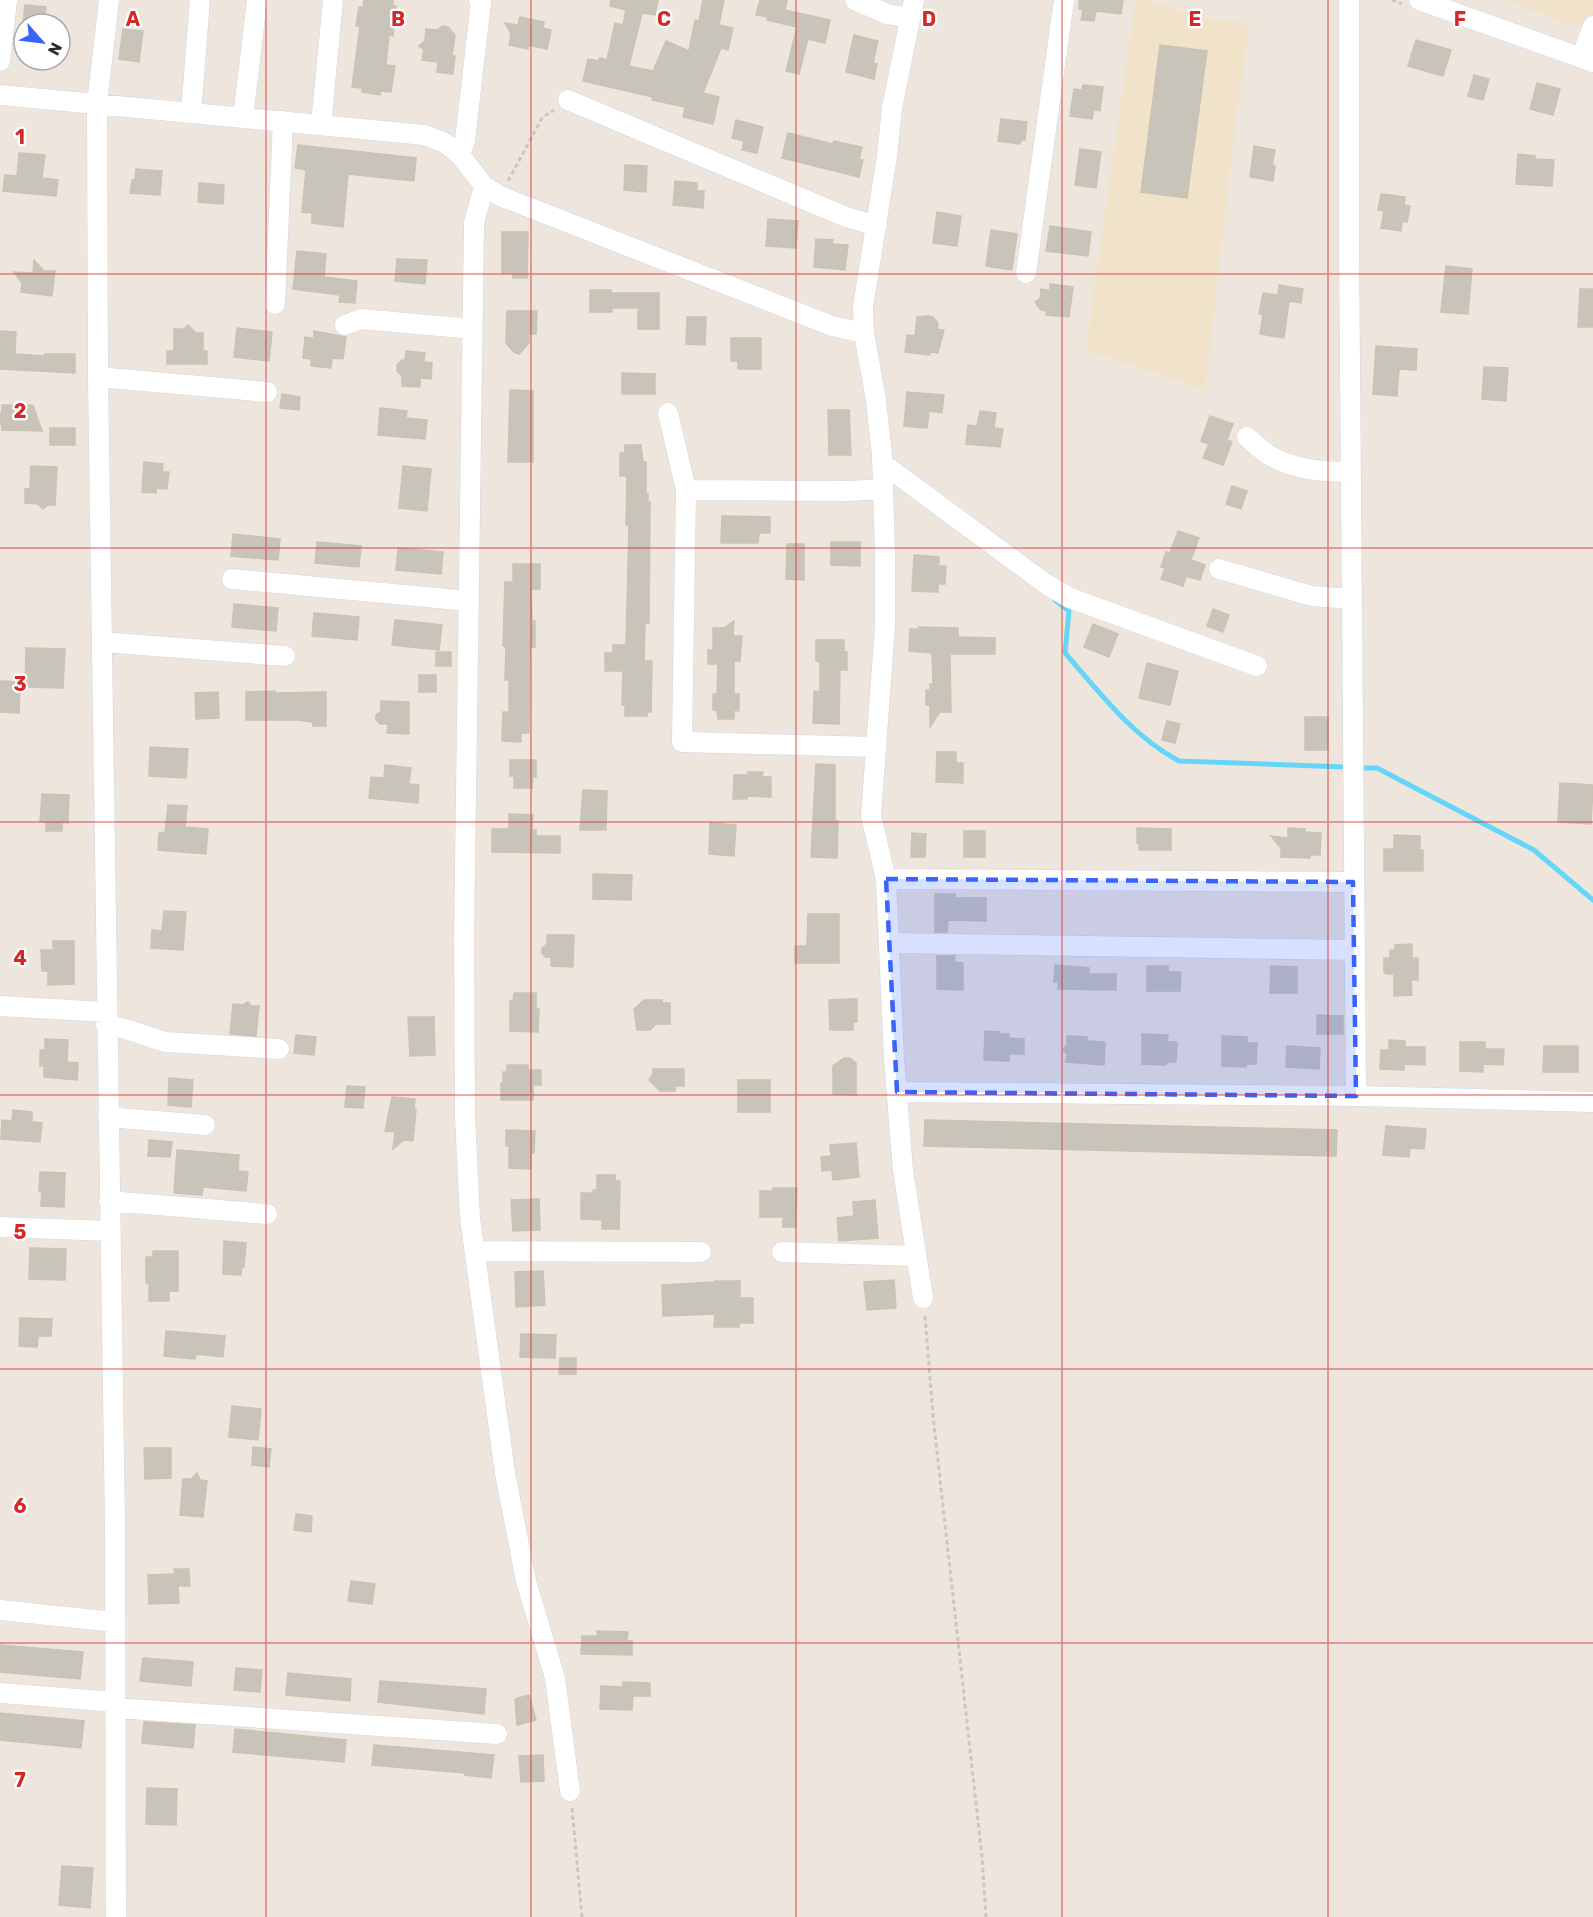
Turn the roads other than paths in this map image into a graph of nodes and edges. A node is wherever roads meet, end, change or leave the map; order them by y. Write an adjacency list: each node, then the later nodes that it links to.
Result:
1 (7, 0): 14 (street)
2 (109, 0): 17 (street)
3 (200, 0): 18 (street)
4 (257, 0): 19 (street)
5 (333, 0): 21 (street)
6 (479, 0): 22 (street)
7 (855, 0): 11 (street)
8 (1064, 0): 25 (street)
9 (1349, 0): 35 (street)
10 (1419, 0): 13 (street)
11 (911, 9): 24 (street)
12 (1593, 26): 13 (street)
13 (1587, 60)
14 (0, 61)
15 (0, 95): 17 (street)
16 (568, 100): 24 (street)
17 (97, 104): 18 (street); 30 (street)
18 (191, 113): 19 (street)
19 (243, 118): 20 (street)
20 (283, 121): 21 (street); 26 (street)
21 (321, 125): 22 (street)
22 (460, 155): 23 (street)
23 (492, 191): 28 (street); 29 (street)
24 (877, 226): 29 (street)
25 (1026, 273)
26 (275, 304)
27 (345, 326): 28 (street)
28 (472, 329): 41 (street)
29 (864, 333): 34 (street)
30 (98, 377): 31 (street); 42 (street)
31 (267, 392)
32 (668, 413): 37 (street)
33 (1247, 437): 35 (street)
34 (882, 463): 36 (street); 44 (street)
35 (1351, 472): 40 (street)
36 (882, 489): 37 (street); 45 (street)
37 (686, 490): 45 (street)
38 (1219, 569): 40 (street)
39 (232, 579): 41 (street)
40 (1352, 599): 47 (street)
41 (469, 601): 62 (street)
42 (102, 642): 43 (street); 51 (street)
43 (285, 656)
44 (1257, 666)
45 (875, 747): 46 (street)
46 (886, 879): 47 (street); 48 (street)
47 (1353, 882): 49 (street)
48 (890, 943): 49 (street); 53 (street)
49 (1354, 950): 54 (street)
50 (0, 1006): 51 (street)
51 (106, 1018): 52 (street); 56 (street)
52 (279, 1049)
53 (897, 1092): 54 (street); 65 (street)
54 (1356, 1095): 55 (street)
55 (1593, 1102)
56 (108, 1117): 57 (street); 58 (street)
57 (205, 1125)
58 (109, 1201): 59 (street); 61 (street)
59 (267, 1214)
60 (0, 1227): 61 (street)
61 (110, 1231): 68 (street)
62 (475, 1251): 63 (street); 72 (street)
63 (701, 1252)
64 (782, 1252): 65 (street)
65 (916, 1256): 66 (street)
66 (923, 1298)
67 (0, 1610): 68 (street)
68 (115, 1622): 70 (street)
69 (0, 1693): 70 (street)
70 (116, 1705): 71 (street); 73 (street)
71 (497, 1734)
72 (570, 1791)
73 (116, 1917)

